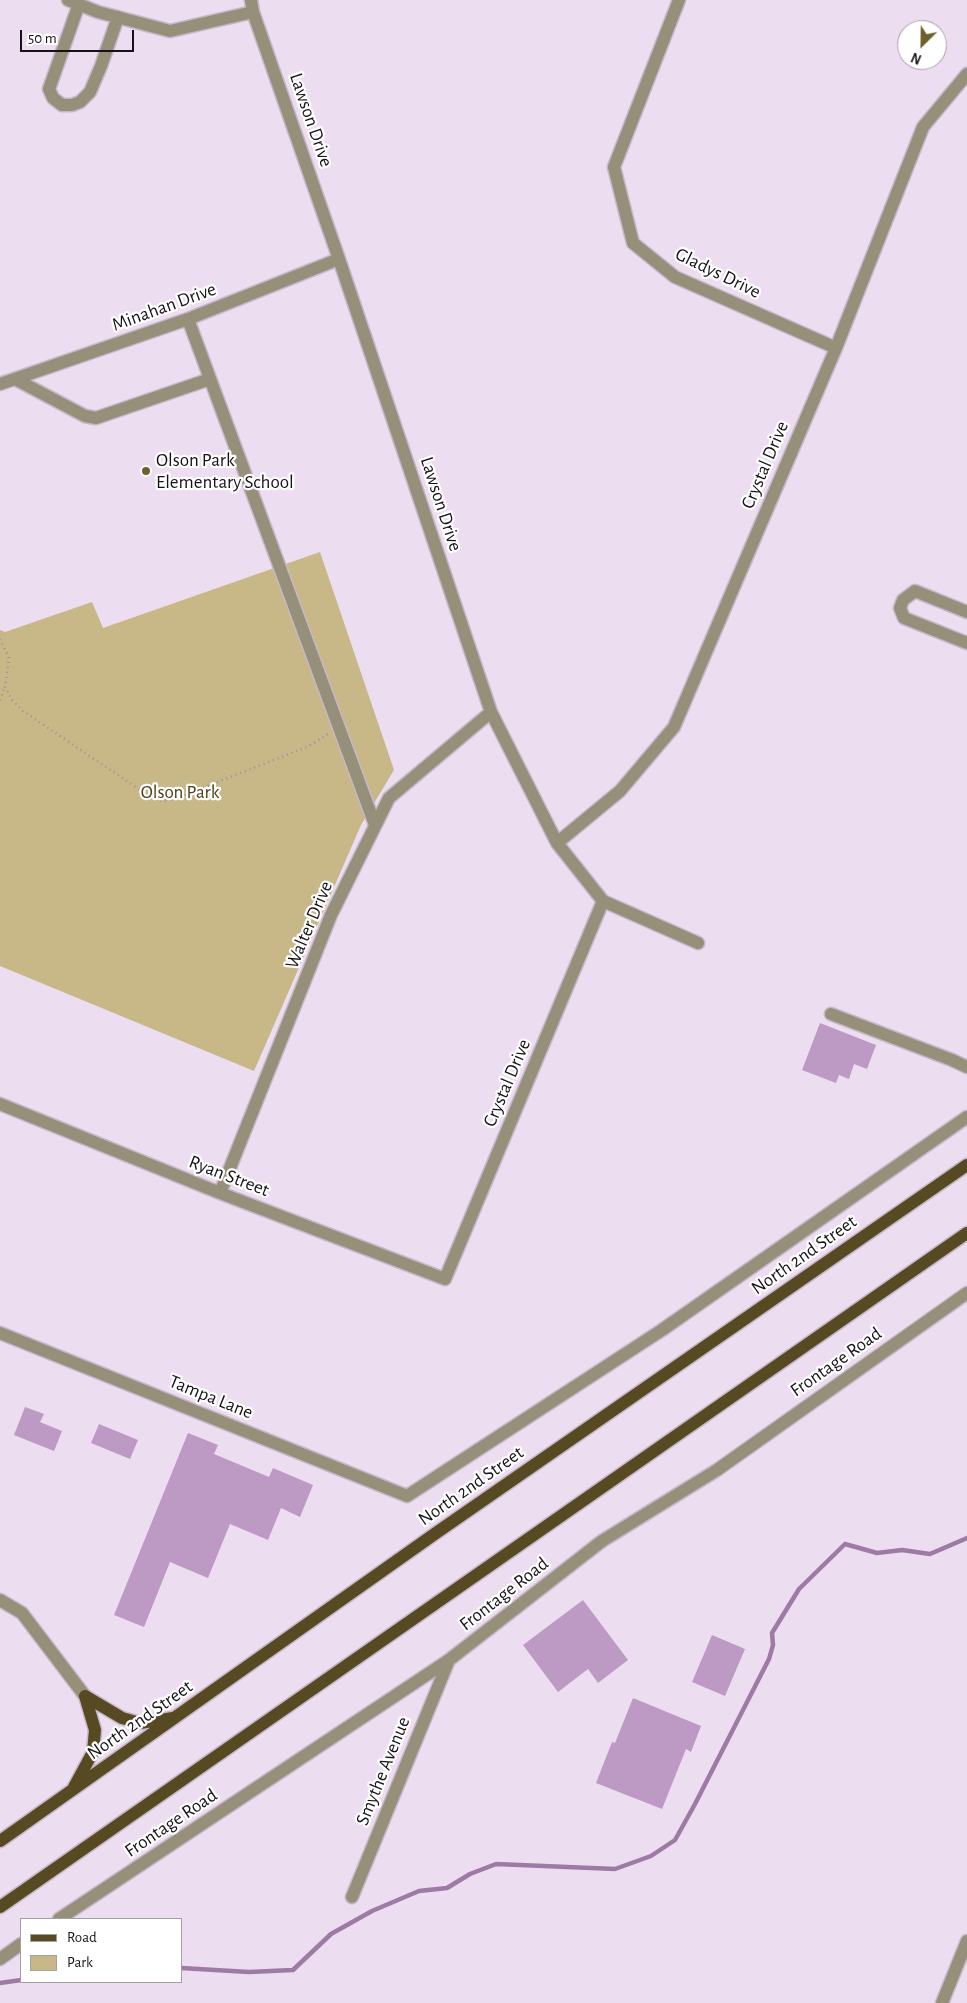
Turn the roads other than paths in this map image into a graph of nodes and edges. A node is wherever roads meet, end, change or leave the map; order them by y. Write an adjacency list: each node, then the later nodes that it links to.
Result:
1 (679, 0): 8 (street, Gladys Drive)
2 (74, 2): 4 (street); 4 (street)
3 (252, 6): 4 (street); 6 (street, Lawson Drive)
4 (118, 17)
5 (967, 74): 8 (street, Crystal Drive)
6 (339, 259): 7 (street, Minahan Drive); 14 (street, Lawson Drive)
7 (188, 320): 9 (street, Minahan Drive); 10 (street)
8 (836, 348): 16 (street, Crystal Drive)
9 (15, 379): 10 (street); 11 (street, Minahan Drive)
10 (210, 379): 15 (street)
11 (0, 384)
12 (967, 612): 13 (street)
13 (967, 643)
14 (491, 712): 15 (street, Walter Drive); 16 (street, Lawson Drive)
15 (375, 825): 24 (street, Walter Drive)
16 (557, 843): 17 (street, Lawson Drive)
17 (603, 901): 18 (street, Lawson Drive); 26 (street, Crystal Drive)
18 (698, 943)
19 (832, 1014): 20 (street)
20 (967, 1068)
21 (0, 1104): 24 (street, Ryan Street)
22 (967, 1117): 28 (street, Tampa Lane)
23 (967, 1165): 32 (main road, North 2nd Street)
24 (220, 1193): 26 (street, Ryan Street)
25 (967, 1233): 36 (main road)
26 (445, 1279)
27 (967, 1293): 30 (street, Frontage Road)
28 (0, 1333)
29 (0, 1600): 31 (street)
30 (450, 1660): 35 (street, Smythe Avenue); 37 (street, Frontage Road)
31 (85, 1696): 32 (main road); 33 (main road)
32 (176, 1718): 33 (main road, North 2nd Street)
33 (72, 1791): 34 (main road, North 2nd Street)
34 (0, 1841)
35 (352, 1897)
36 (0, 1907)
37 (61, 1918)
38 (967, 1941): 41 (street)
39 (20, 1945): 40 (street)
40 (0, 1959)
41 (942, 2003)

